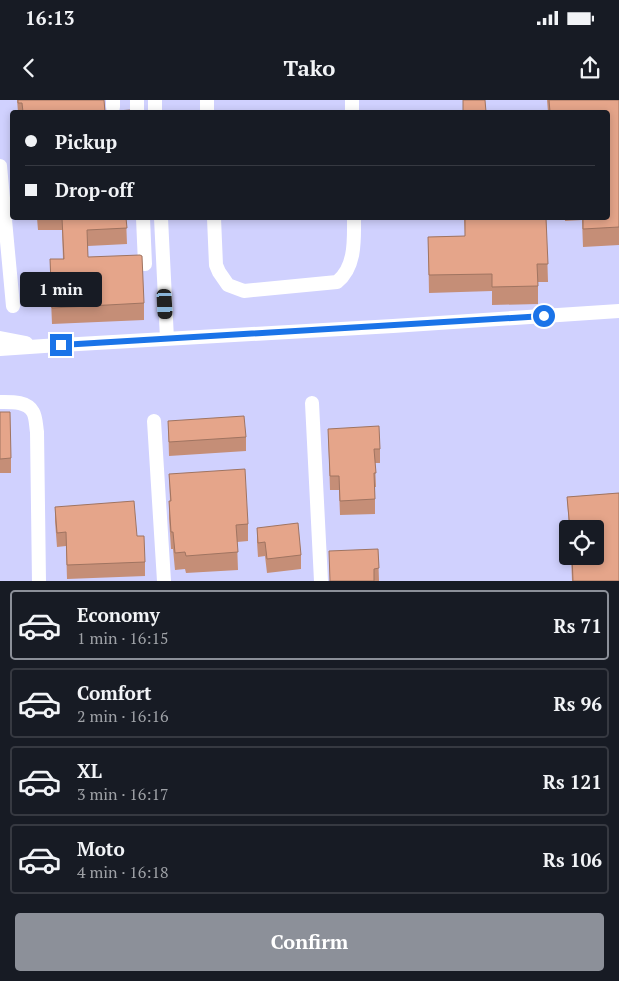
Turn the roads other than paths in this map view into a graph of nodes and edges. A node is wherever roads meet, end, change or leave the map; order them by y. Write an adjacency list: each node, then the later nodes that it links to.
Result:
1 (0, 166): 7 (street)
2 (143, 220): 6 (street)
3 (161, 220): 10 (street)
4 (214, 220): 5 (street)
5 (354, 220)
6 (145, 264)
7 (13, 306)
8 (619, 311): 10 (street)
9 (0, 338): 11 (street)
10 (167, 338): 11 (street)
11 (44, 346): 12 (street)
12 (0, 350)
13 (0, 402): 16 (street)
14 (312, 403): 18 (street)
15 (154, 421): 17 (street)
16 (39, 581)
17 (164, 581)
18 (321, 581)

